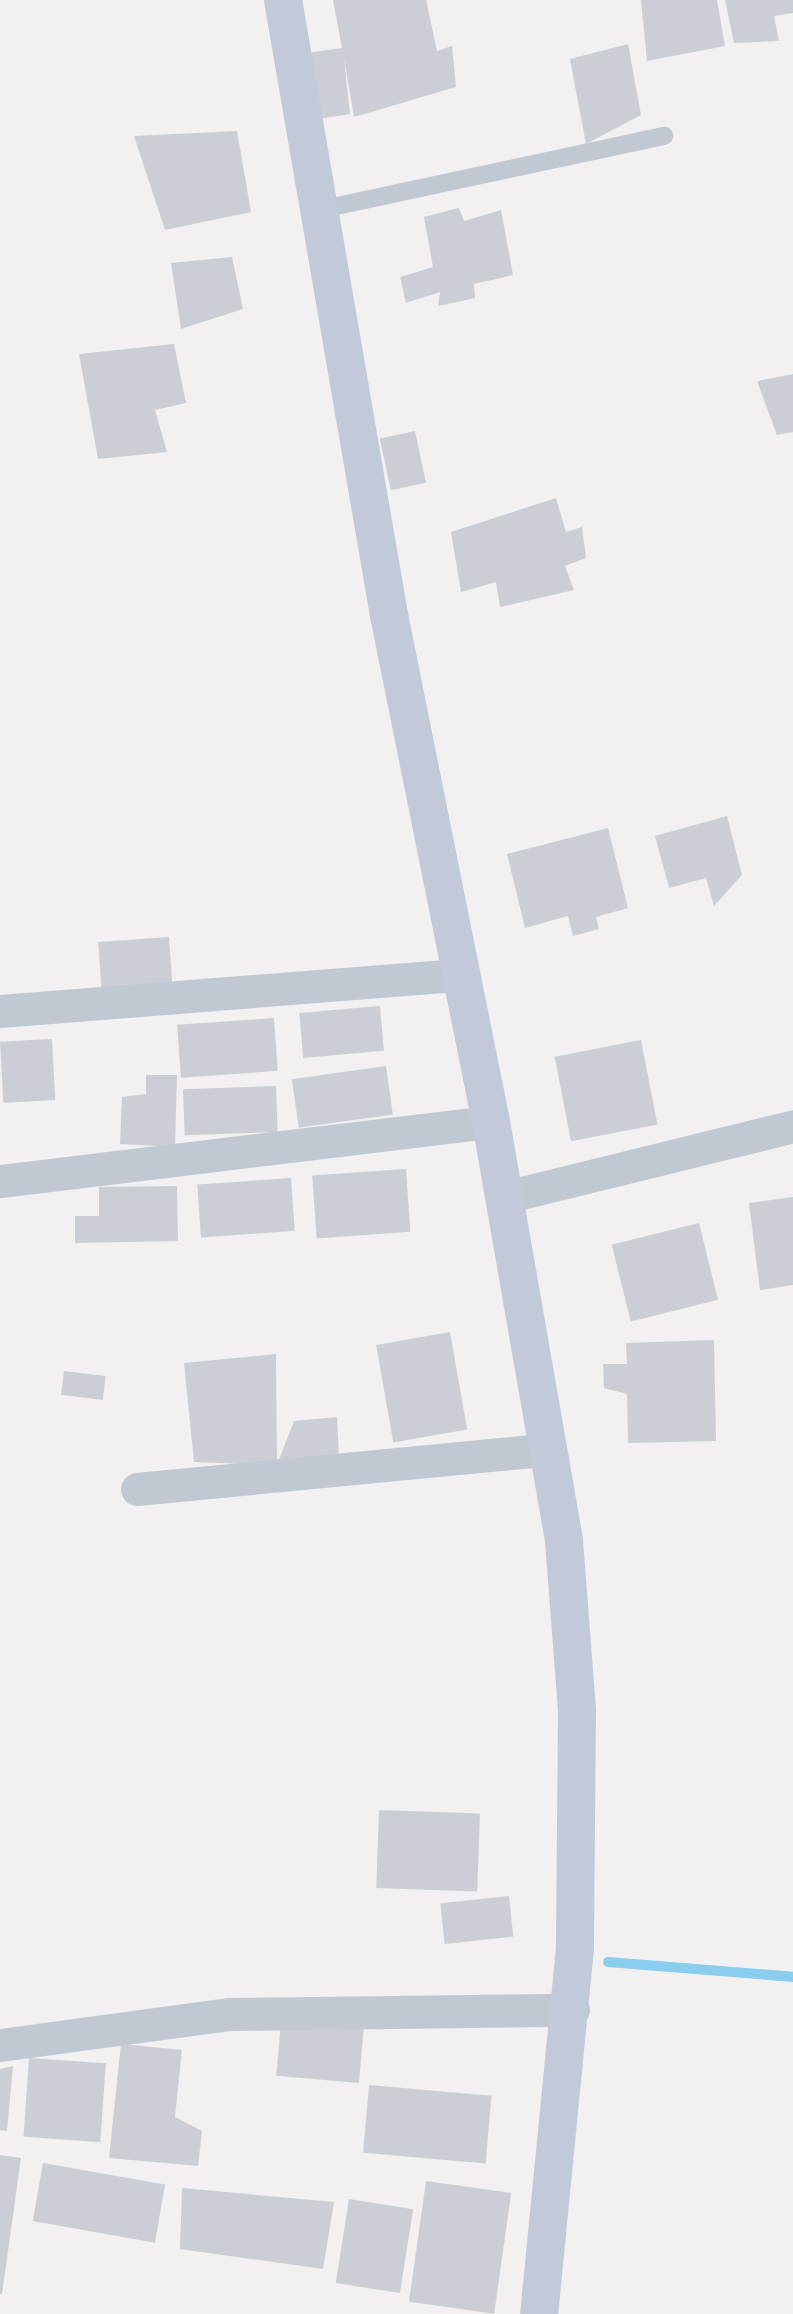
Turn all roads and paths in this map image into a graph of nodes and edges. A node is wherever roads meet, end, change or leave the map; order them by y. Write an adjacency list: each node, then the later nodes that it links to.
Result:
1 (283, 0): 3 (street)
2 (664, 136): 3 (lane)
3 (323, 209): 4 (street)
4 (459, 975): 5 (street); 6 (street)
5 (0, 1011)
6 (491, 1122): 8 (street); 9 (street)
7 (793, 1126): 9 (street)
8 (0, 1181)
9 (505, 1197): 10 (street)
10 (549, 1449): 11 (street); 12 (street)
11 (137, 1489)
12 (573, 2001): 13 (street); 14 (street)
13 (0, 2045)
14 (539, 2314)

